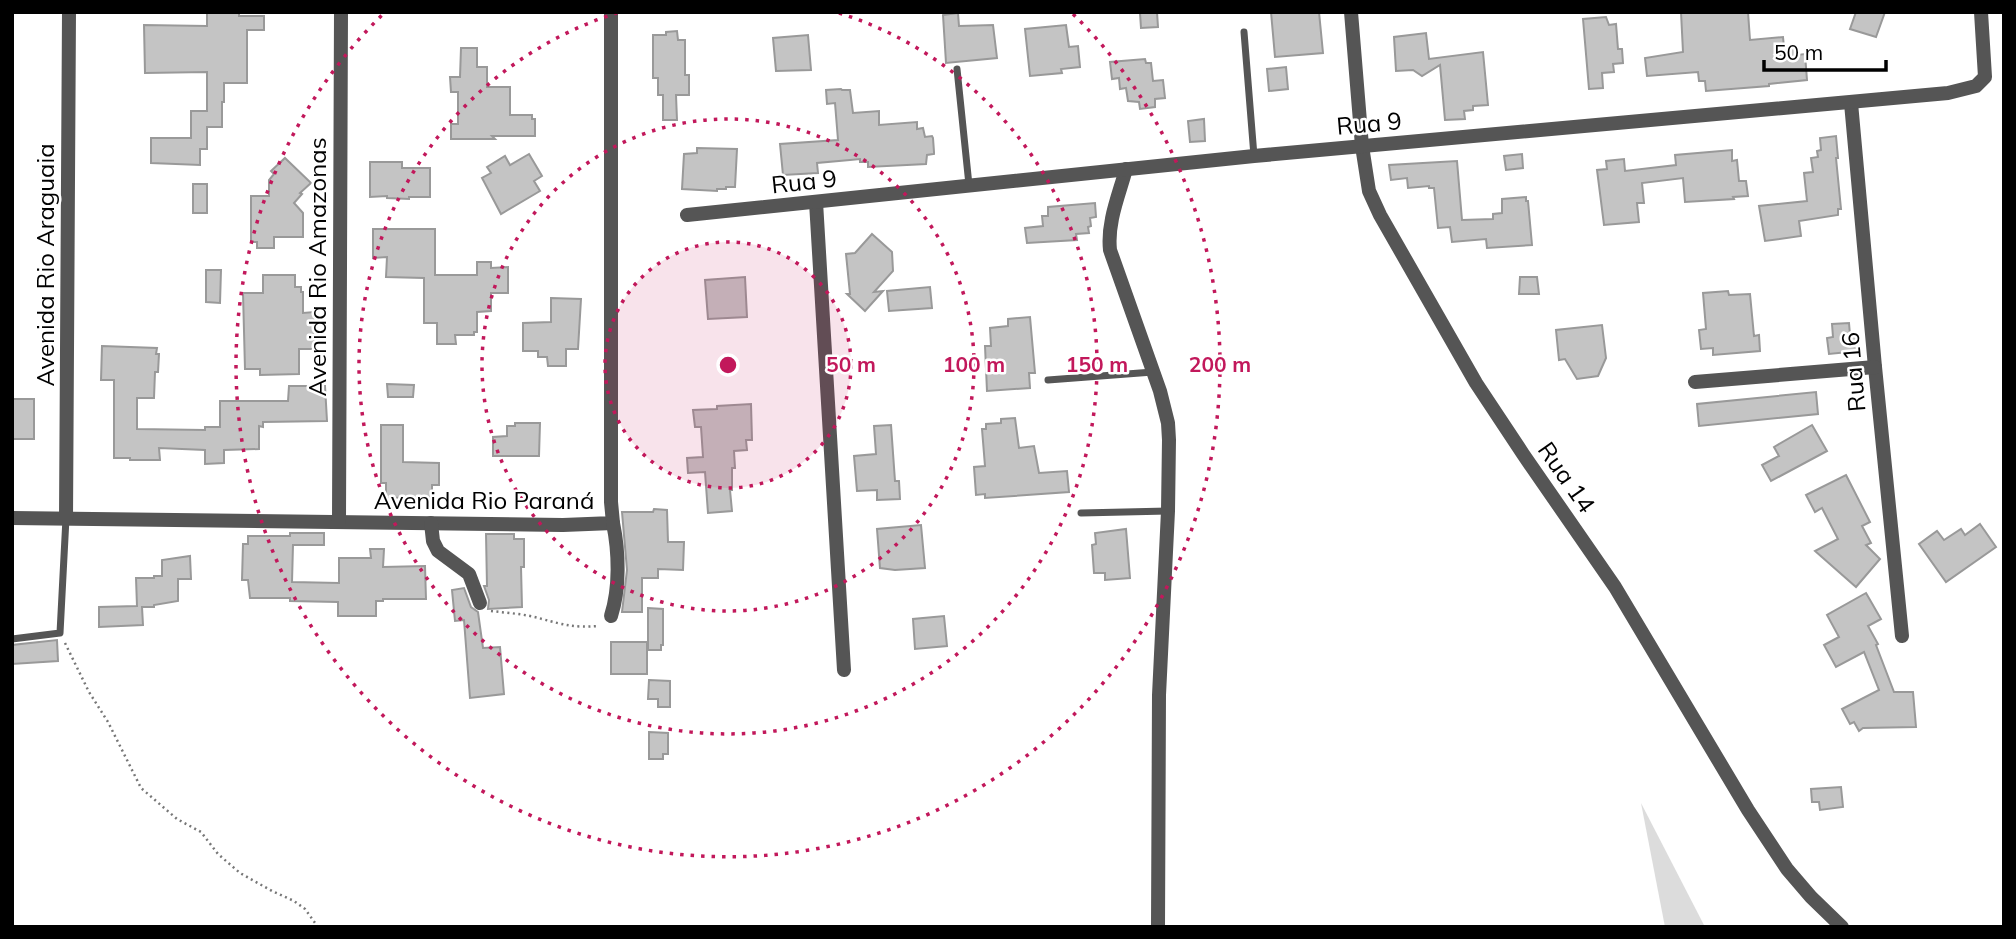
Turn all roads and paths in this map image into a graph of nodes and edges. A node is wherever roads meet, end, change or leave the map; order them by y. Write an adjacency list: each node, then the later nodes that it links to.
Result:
1 (69, 12): 22 (street, Avenida Rio Araguaia)
2 (341, 12): 23 (street, Avenida Rio Amazonas)
3 (611, 12): 25 (street, Avenida Rio Paraná)
4 (1351, 12): 9 (street, Rua 14)
5 (1981, 12): 8 (street, Rua 9)
6 (1244, 32): 10 (lane)
7 (957, 69): 12 (lane)
8 (1851, 103): 9 (street, Rua 9); 15 (street, Rua 16)
9 (1362, 146): 10 (street, Rua 9); 34 (street, Rua 14)
10 (1254, 156): 11 (street, Rua 9)
11 (1126, 169): 12 (street, Rua 9); 16 (street)
12 (969, 186): 13 (street, Rua 9)
13 (816, 202): 14 (street, Rua 9); 31 (street)
14 (687, 215)
15 (1875, 367): 18 (street); 29 (street, Rua 16)
16 (1153, 372): 17 (lane); 19 (street)
17 (1048, 380)
18 (1695, 382)
19 (1168, 511): 20 (lane); 33 (street)
20 (1081, 513)
21 (12, 518): 22 (street, Avenida Rio Paraná)
22 (66, 518): 23 (street, Avenida Rio Paraná); 28 (lane)
23 (339, 521): 24 (street, Avenida Rio Paraná)
24 (431, 523): 25 (street, Avenida Rio Paraná); 26 (street)
25 (613, 523): 27 (street)
26 (480, 604): 27 (path)
27 (611, 616)
28 (60, 634): 30 (lane); 32 (path)
29 (1902, 636)
30 (12, 639)
31 (844, 670)
32 (318, 927)
33 (1158, 927)
34 (1842, 927)

